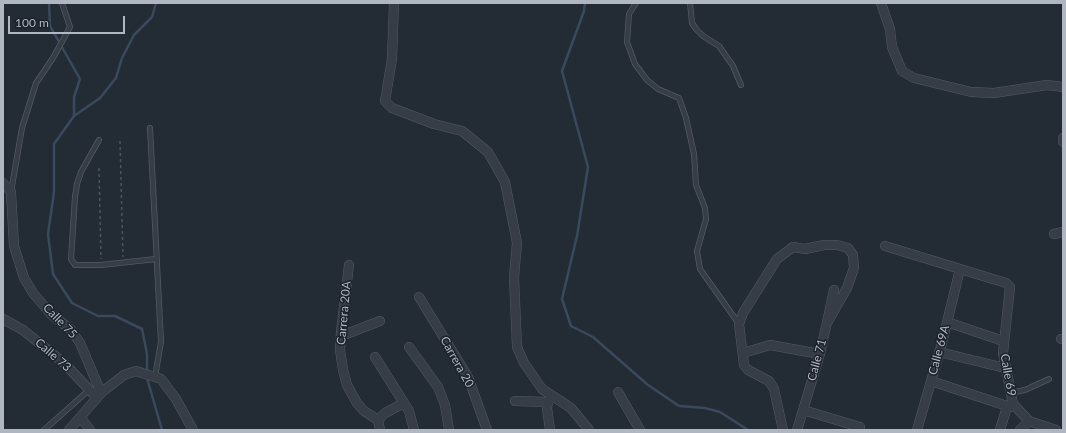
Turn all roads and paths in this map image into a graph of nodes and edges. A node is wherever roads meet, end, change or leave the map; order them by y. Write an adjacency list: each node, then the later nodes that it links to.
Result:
1 (62, 3): 15 (lane)
2 (394, 3): 44 (street)
3 (636, 3): 28 (lane)
4 (690, 3): 6 (lane)
5 (881, 3): 7 (street)
6 (741, 85)
7 (1063, 87)
8 (150, 128): 17 (lane)
9 (1063, 138): 12 (street)
10 (99, 140): 19 (lane)
11 (120, 141): 18 (path)
12 (1063, 142)
13 (99, 168): 19 (path)
14 (3, 183): 15 (street)
15 (11, 192): 43 (street, Calle 75)
16 (886, 246): 21 (street)
17 (156, 259): 18 (lane); 37 (lane)
18 (123, 263): 19 (lane)
19 (101, 265)
20 (349, 265): 29 (street, Carrera 20A)
21 (960, 270): 26 (street, Calle 69A); 30 (street, Calle 69)
22 (834, 290): 27 (street, Calle 71)
23 (419, 297): 60 (street, Carrera 20)
24 (3, 320): 40 (street, Calle 73)
25 (380, 321): 29 (street)
26 (947, 322): 30 (street); 32 (street, Calle 69A)
27 (827, 323): 28 (street); 34 (street, Calle 71)
28 (739, 324): 33 (street)
29 (341, 336): 50 (street, Carrera 20A)
30 (1003, 341): 36 (street, Calle 69)
31 (409, 347): 59 (street)
32 (939, 352): 36 (street); 39 (street, Calle 69A)
33 (743, 353): 34 (street); 64 (street)
34 (820, 354): 48 (street, Calle 71)
35 (375, 357): 46 (street)
36 (1005, 368): 42 (street, Calle 69)
37 (154, 376): 43 (street); 56 (street)
38 (1049, 379): 42 (lane)
39 (931, 381): 47 (street); 66 (street, Calle 69A)
40 (89, 390): 43 (street, Calle 73); 53 (lane)
41 (618, 392): 63 (street)
42 (1010, 393): 47 (street, Calle 69)
43 (99, 395): 49 (street)
44 (550, 400): 45 (street); 61 (street); 62 (street)
45 (515, 401)
46 (404, 403): 50 (street); 58 (street)
47 (1011, 406): 51 (street, Calle 69); 67 (street)
48 (803, 410): 52 (street); 65 (street, Calle 71)
49 (81, 418): 54 (street); 55 (street)
50 (378, 420): 57 (street)
51 (1029, 422): 68 (street); 69 (street)
52 (860, 427)
53 (44, 430)
54 (69, 430)
55 (90, 430)
56 (193, 430)
57 (380, 430)
58 (414, 430)
59 (449, 430)
60 (487, 430)
61 (550, 430)
62 (589, 430)
63 (640, 430)
64 (783, 430)
65 (797, 430)
66 (917, 430)
67 (1000, 430)
68 (1020, 430)
69 (1056, 430)

